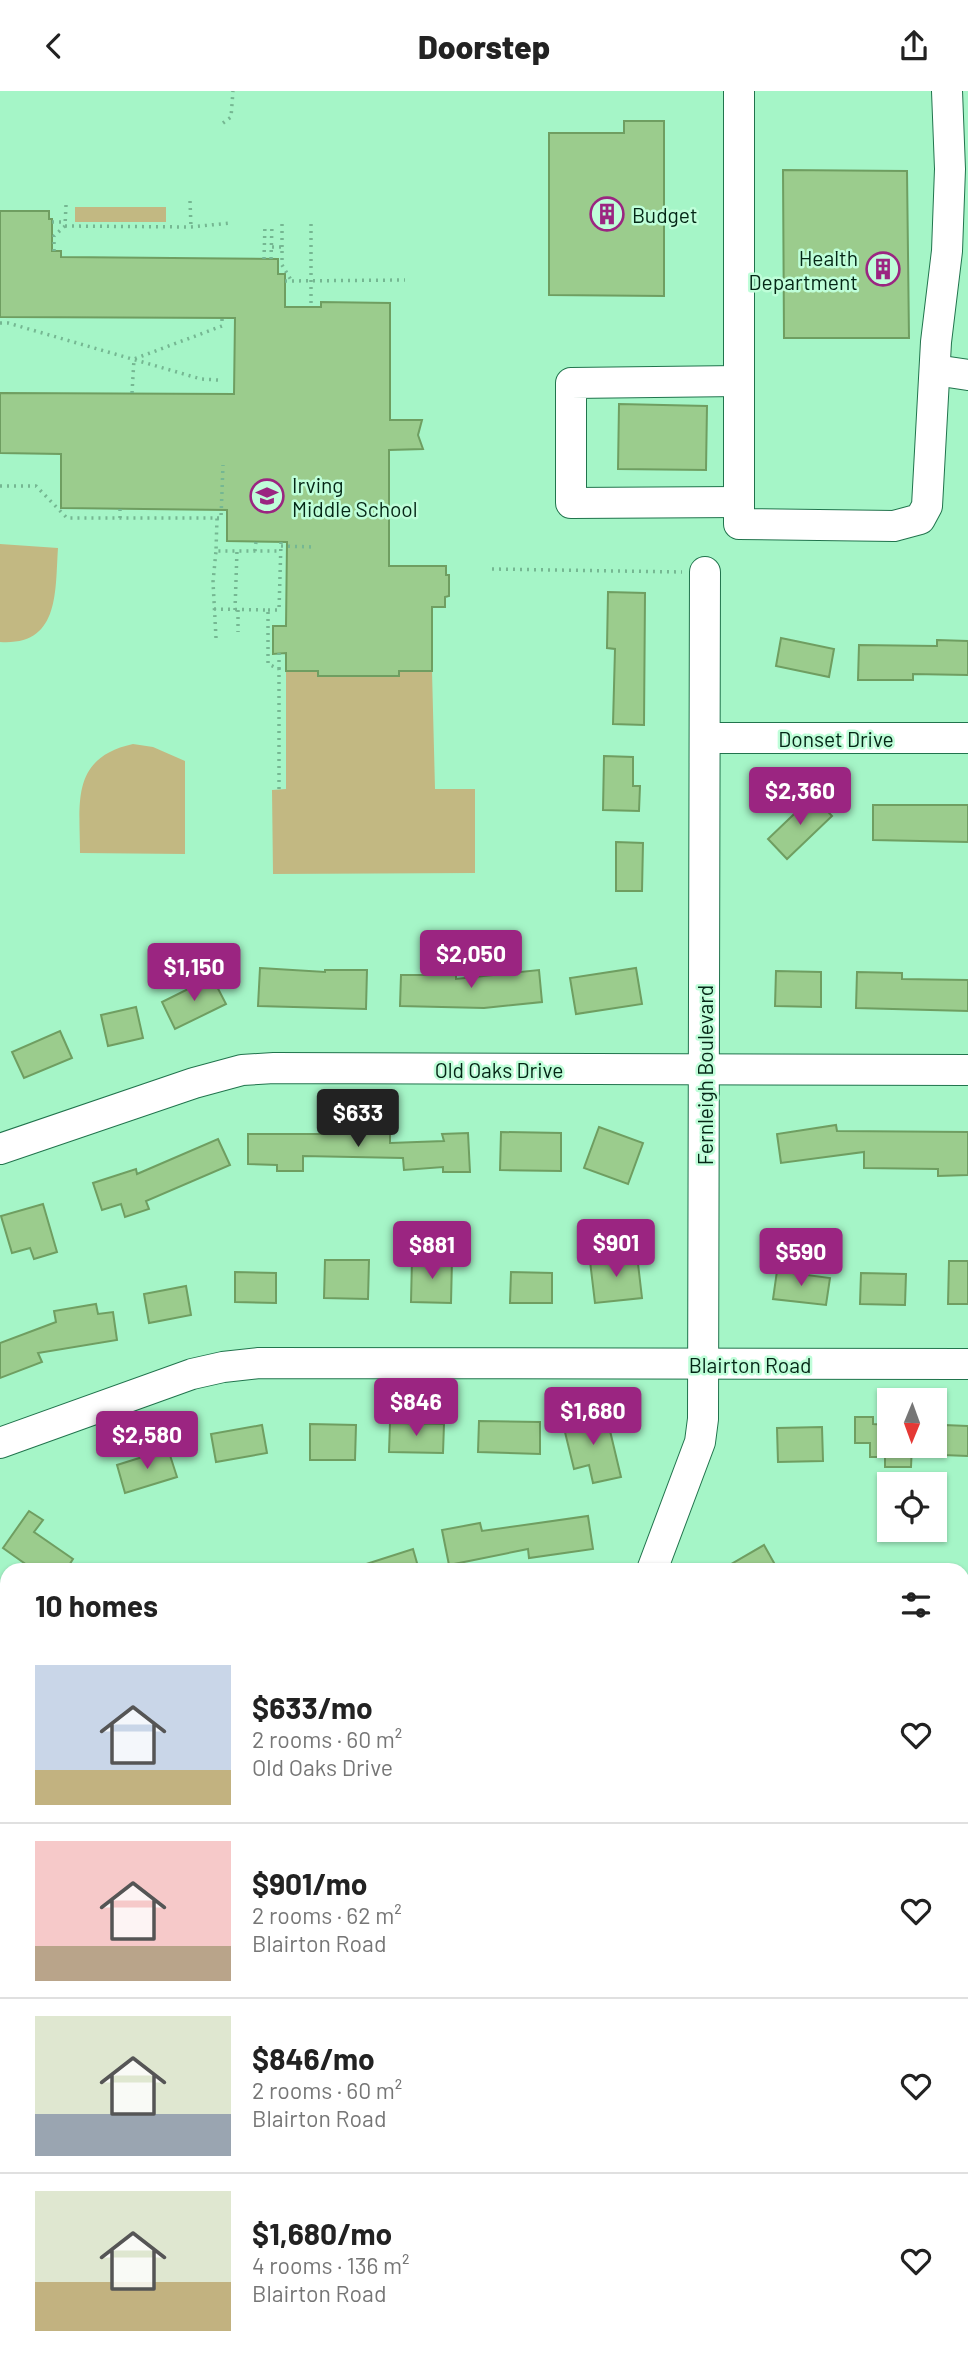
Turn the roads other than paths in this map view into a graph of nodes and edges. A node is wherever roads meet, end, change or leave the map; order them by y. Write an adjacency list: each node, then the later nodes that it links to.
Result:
1 (739, 91): 7 (street)
2 (947, 91): 3 (street)
3 (948, 126): 4 (street); 5 (street)
4 (968, 155)
5 (935, 370): 6 (street); 8 (street)
6 (968, 375)
7 (739, 381): 8 (street); 8 (street)
8 (738, 502)
9 (705, 572): 10 (street, Fernleigh Boulevard)
10 (705, 738): 11 (street, Donset Drive); 12 (street, Fernleigh Boulevard)
11 (968, 738)
12 (704, 1070): 13 (street, Old Oaks Drive); 14 (street, Old Oaks Drive); 15 (street, Fernleigh Boulevard)
13 (968, 1070)
14 (0, 1149)
15 (703, 1364): 16 (street, Blairton Road); 17 (street, Blairton Road); 18 (street, Fernleigh Boulevard)
16 (968, 1364)
17 (0, 1443)
18 (655, 1563)

